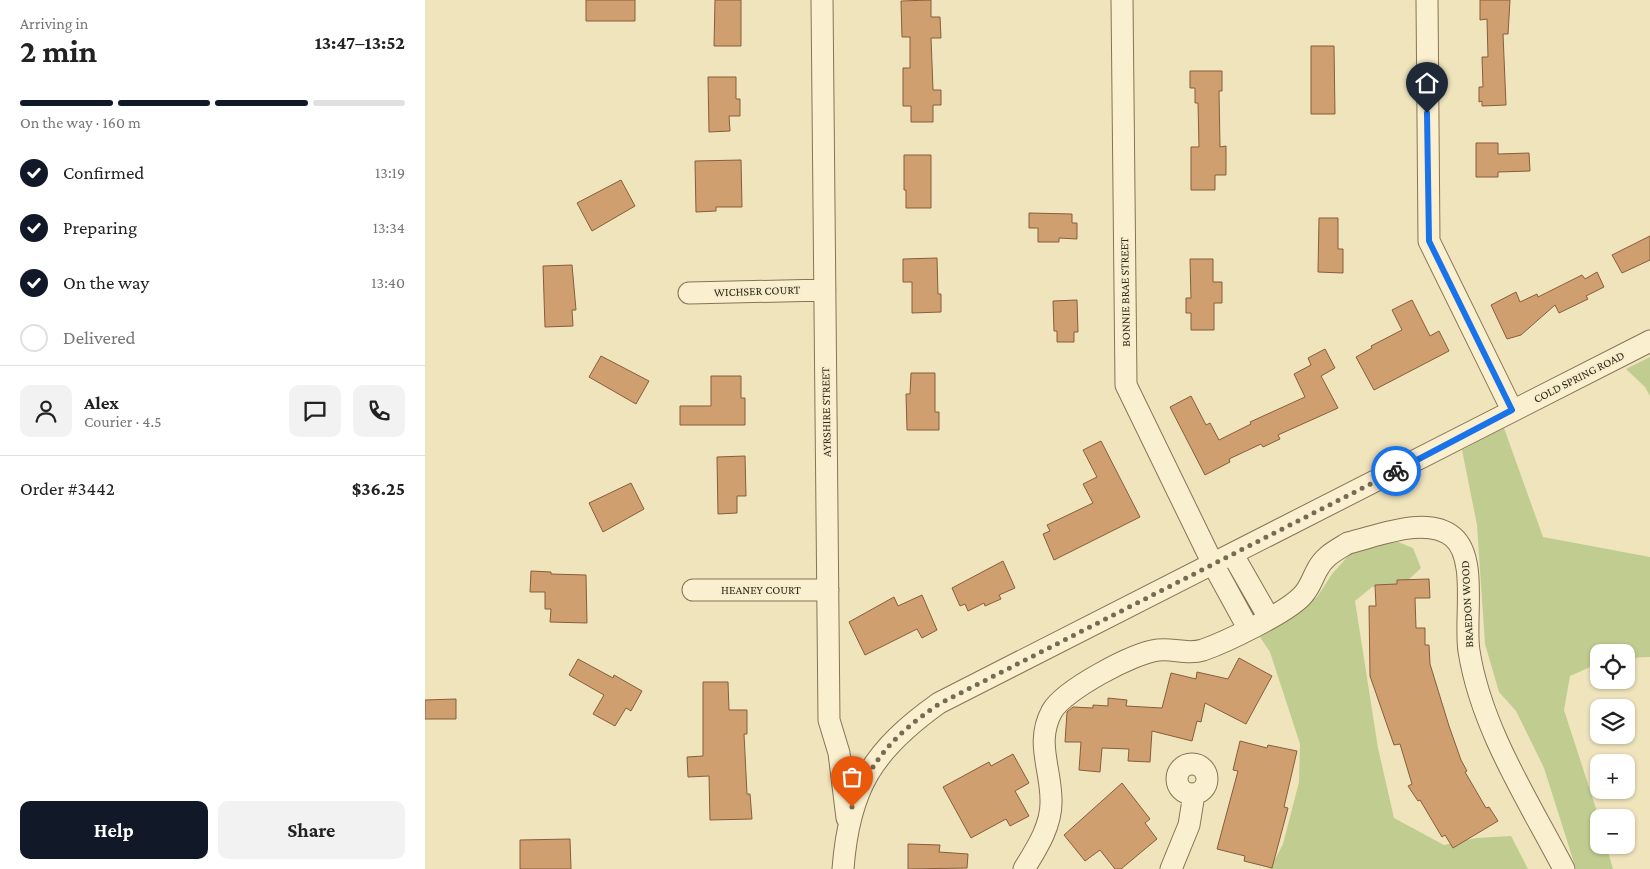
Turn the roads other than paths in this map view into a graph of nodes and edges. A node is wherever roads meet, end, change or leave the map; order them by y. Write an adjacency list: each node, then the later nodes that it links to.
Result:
1 (822, 0): 4 (street, AYRSHIRE STREET)
2 (1122, 0): 9 (street, BONNIE BRAE STREET)
3 (1427, 0): 7 (street)
4 (825, 290): 5 (street, WICHSER COURT); 11 (street, AYRSHIRE STREET)
5 (689, 293)
6 (1650, 341): 7 (street, COLD SPRING ROAD)
7 (1512, 410): 8 (street, COLD SPRING ROAD)
8 (1233, 554): 9 (street, COLD SPRING ROAD); 12 (street)
9 (1213, 564): 13 (street, BONNIE BRAE STREET); 15 (street, COLD SPRING ROAD)
10 (693, 590): 11 (street, HEANEY COURT)
11 (828, 590): 15 (street, AYRSHIRE STREET)
12 (1269, 618): 13 (street, BRAEDON WOOD); 19 (street, BRAEDON WOOD)
13 (1248, 628): 16 (street, BRAEDON WOOD)
14 (1194, 794): 18 (street)
15 (848, 823): 17 (street, COLD SPRING ROAD)
16 (1030, 867)
17 (843, 869)
18 (1171, 869)
19 (1563, 869)

